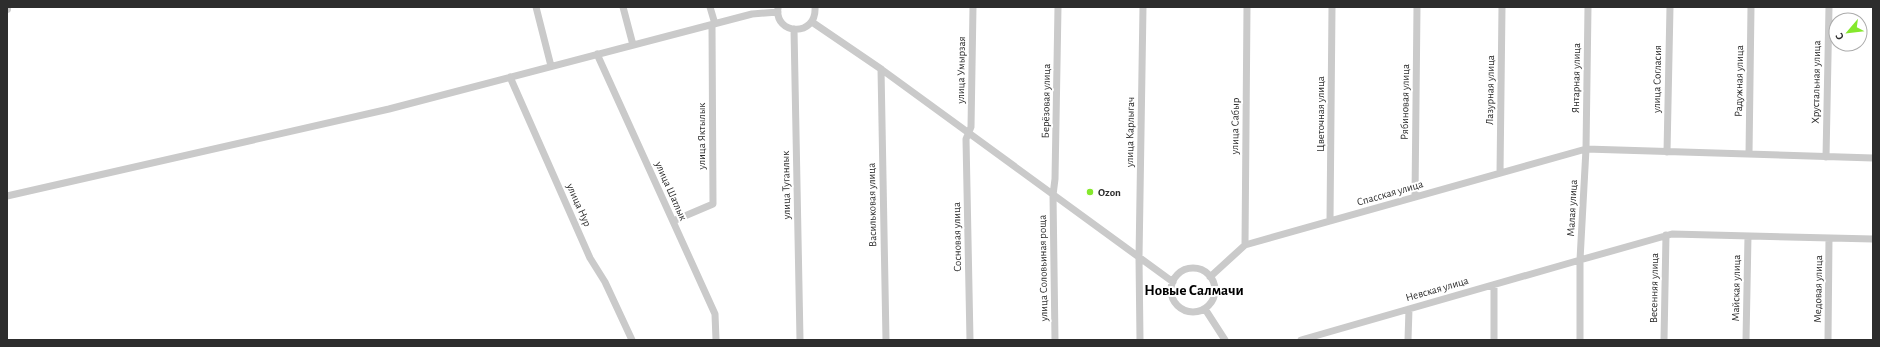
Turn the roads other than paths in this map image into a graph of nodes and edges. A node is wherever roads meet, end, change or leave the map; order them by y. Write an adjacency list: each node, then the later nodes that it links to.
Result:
1 (536, 7): 22 (street)
2 (623, 7): 20 (street)
3 (710, 7): 18 (street)
4 (815, 7): 17 (street)
5 (973, 7): 25 (street, улица Умырзая)
6 (1058, 7): 32 (street, Берёзовая улица)
7 (1143, 7): 42 (street, улица Карлыгач)
8 (1247, 7): 41 (street, улица Сабыр)
9 (1332, 7): 36 (street, Цветочная улица)
10 (1417, 7): 34 (street, Рябиновая улица)
11 (1502, 7): 31 (street, Лазурная улица)
12 (1588, 7): 26 (street, Янтарная улица)
13 (1670, 7): 27 (street, улица Согласия)
14 (1751, 7): 28 (street, Радужная улица)
15 (1829, 7): 29 (street, Хрустальная улица)
16 (778, 9): 18 (street); 19 (street)
17 (812, 22): 19 (street); 23 (street)
18 (713, 24): 20 (street); 35 (street, улица Яктылык)
19 (794, 29): 52 (street, улица Туганлык)
20 (633, 45): 21 (street)
21 (597, 54): 22 (street); 35 (street, улица Шатлык)
22 (551, 66): 24 (street)
23 (881, 69): 25 (street); 53 (street, Васильковая улица)
24 (510, 77): 33 (street); 50 (street, улица Нур)
25 (968, 133): 32 (street); 54 (street, Сосновая улица)
26 (1586, 149): 27 (street); 31 (street, Спасская улица); 43 (street, Малая улица)
27 (1667, 152): 28 (street)
28 (1749, 154): 29 (street)
29 (1826, 157): 30 (street)
30 (1872, 158)
31 (1500, 173): 34 (street, Спасская улица)
32 (1053, 195): 42 (street); 55 (street, улица Соловьиная роща)
33 (7, 196)
34 (1415, 197): 36 (street, Спасская улица)
35 (673, 221): 51 (street, улица Шатлык)
36 (1330, 221): 41 (street, Спасская улица)
37 (1666, 236): 38 (street); 43 (street); 62 (street, Весенняя улица)
38 (1748, 236): 39 (street); 63 (street, Майская улица)
39 (1830, 238): 40 (street); 64 (street, Медовая улица)
40 (1871, 239)
41 (1244, 245): 44 (street, Спасская улица)
42 (1139, 258): 45 (street); 56 (street, улица Карлыгач)
43 (1580, 260): 46 (street, Невская улица); 61 (street, Малая улица)
44 (1210, 277): 45 (street); 47 (street)
45 (1172, 282): 47 (street)
46 (1494, 285): 48 (street, Невская улица); 60 (street)
47 (1205, 309): 57 (street)
48 (1409, 309): 49 (street, Невская улица); 59 (street)
49 (1324, 337): 58 (street, Невская улица)
50 (632, 340)
51 (716, 340)
52 (800, 340)
53 (886, 340)
54 (970, 340)
55 (1055, 340)
56 (1140, 340)
57 (1225, 340)
58 (1301, 340)
59 (1408, 340)
60 (1494, 340)
61 (1580, 340)
62 (1664, 340)
63 (1746, 340)
64 (1828, 340)

